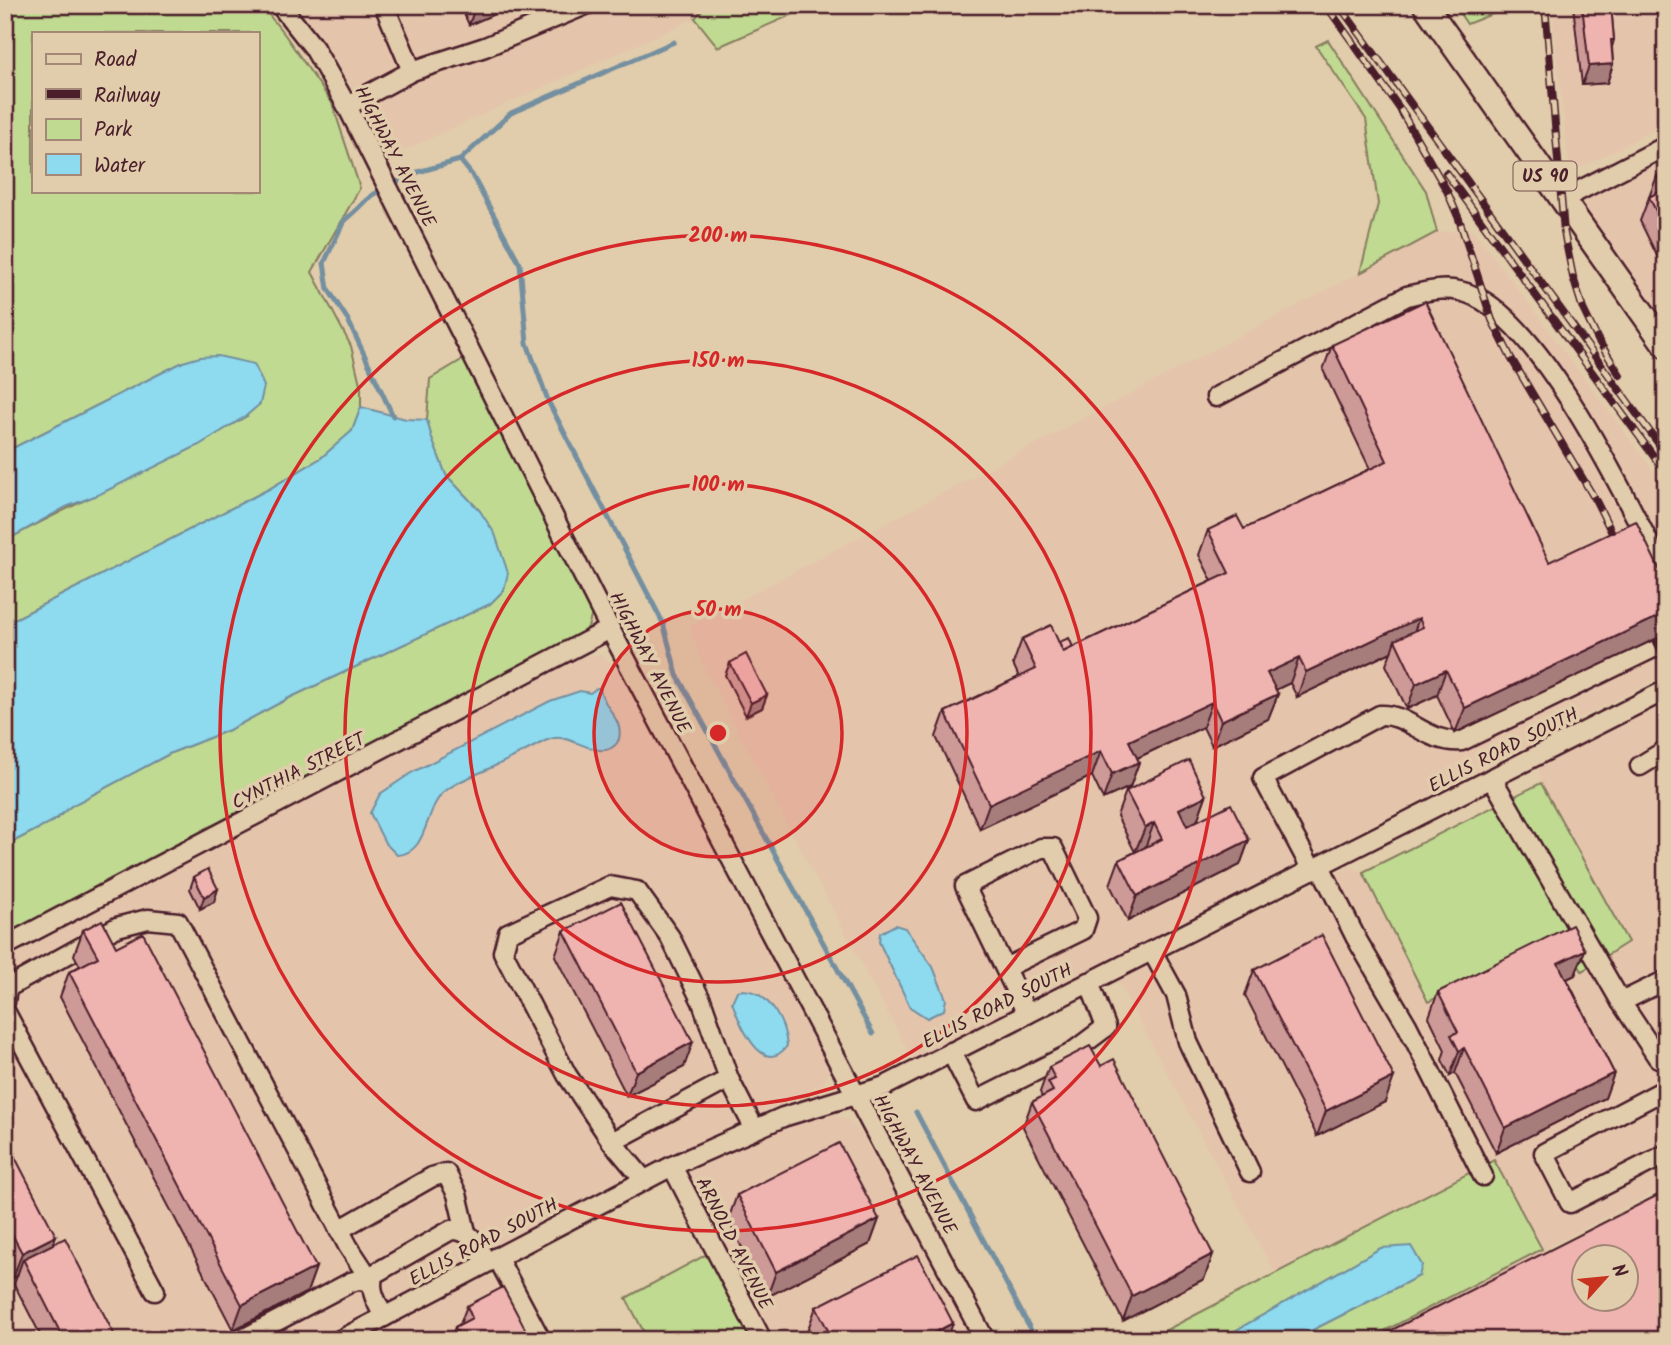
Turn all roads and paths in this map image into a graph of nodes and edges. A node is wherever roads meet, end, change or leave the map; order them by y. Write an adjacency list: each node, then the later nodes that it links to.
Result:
1 (280, 5): 6 (street, HIGHWAY AVENUE)
2 (384, 5): 5 (street)
3 (586, 5): 5 (street)
4 (1426, 5): 8 (main road, US 90)
5 (412, 71): 6 (street)
6 (347, 106): 12 (street, HIGHWAY AVENUE)
7 (1666, 146): 8 (street)
8 (1561, 200): 9 (main road, US 90)
9 (1664, 339)
10 (1216, 397): 11 (street)
11 (1666, 576)
12 (610, 629): 19 (street, CYNTHIA STREET); 32 (street, HIGHWAY AVENUE)
13 (1666, 642): 18 (street)
14 (1666, 690): 17 (street, ELLIS ROAD SOUTH)
15 (1666, 750): 16 (street)
16 (1640, 766)
17 (1492, 778): 18 (street, ELLIS ROAD SOUTH); 25 (street)
18 (1316, 868): 20 (street, ELLIS ROAD SOUTH); 38 (street)
19 (5, 946)
20 (1152, 951): 23 (street, ELLIS ROAD SOUTH); 37 (street)
21 (1005, 968): 21 (street); 27 (street)
22 (1666, 980): 25 (street)
23 (1089, 982): 27 (street, ELLIS ROAD SOUTH); 28 (street)
24 (5, 1002): 40 (street)
25 (1621, 1002): 29 (street)
26 (5, 1011): 44 (street)
27 (1027, 1014): 28 (street, ELLIS ROAD SOUTH)
28 (951, 1052): 32 (street, ELLIS ROAD SOUTH)
29 (1663, 1062)
30 (729, 1079): 33 (street); 34 (street); 34 (street)
31 (1666, 1089): 35 (street)
32 (856, 1095): 33 (street, ELLIS ROAD SOUTH); 50 (street, HIGHWAY AVENUE)
33 (754, 1128): 36 (street, ELLIS ROAD SOUTH)
34 (612, 1142): 39 (street)
35 (1666, 1154)
36 (671, 1166): 39 (street, ELLIS ROAD SOUTH); 49 (street, ARNOLD AVENUE)
37 (1250, 1172)
38 (1482, 1176)
39 (644, 1180): 42 (street, ELLIS ROAD SOUTH)
40 (340, 1230): 41 (street); 43 (street)
41 (466, 1232): 42 (street); 43 (street)
42 (492, 1260): 45 (street, ELLIS ROAD SOUTH); 48 (street)
43 (371, 1281): 45 (street); 46 (street)
44 (155, 1291)
45 (384, 1317): 47 (street, ELLIS ROAD SOUTH)
46 (241, 1340)
47 (340, 1340)
48 (541, 1340)
49 (762, 1340)
50 (985, 1340)

